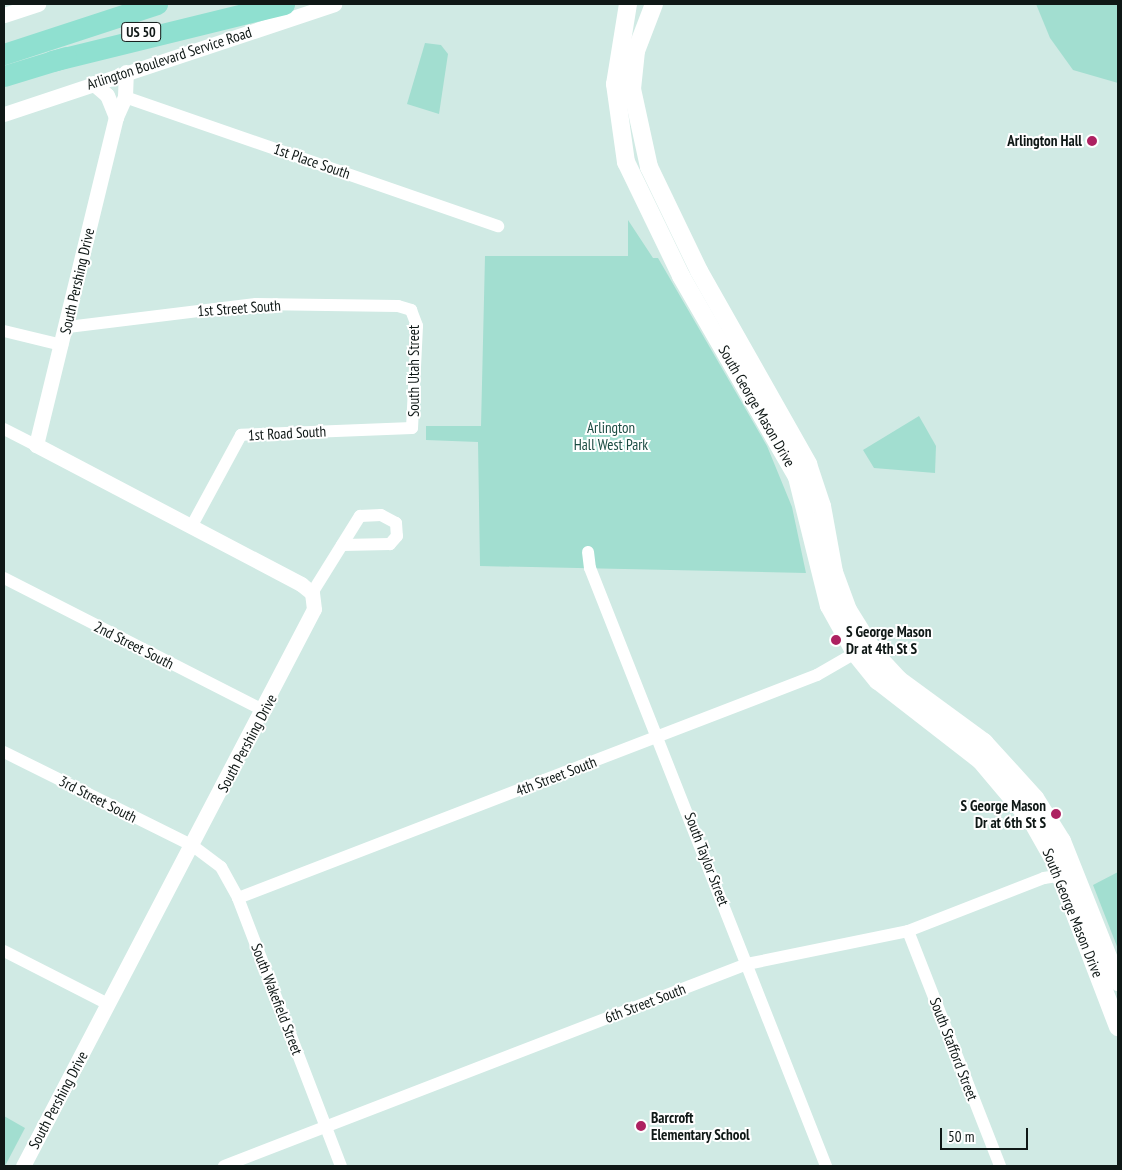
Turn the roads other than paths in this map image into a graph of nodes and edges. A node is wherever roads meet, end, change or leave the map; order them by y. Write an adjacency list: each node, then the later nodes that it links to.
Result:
1 (38, 4): 8 (street)
2 (157, 4): 9 (highway, US 50)
3 (231, 4): 10 (highway, US 50)
4 (334, 4): 7 (street, Arlington Boulevard Service Road)
5 (628, 4): 30 (main road, South George Mason Drive)
6 (654, 4): 30 (main road, South George Mason Drive)
7 (284, 12): 10 (highway); 11 (street, Arlington Boulevard Service Road)
8 (4, 14)
9 (8, 51)
10 (52, 61): 12 (highway, US 50)
11 (126, 72): 13 (street, Arlington Boulevard Service Road); 14 (street, South Pershing Drive)
12 (4, 76)
13 (93, 83): 15 (street, Arlington Boulevard Service Road); 16 (street)
14 (125, 96): 16 (street, South Pershing Drive); 17 (street, 1st Place South)
15 (4, 114)
16 (116, 117): 19 (street, South Pershing Drive)
17 (498, 226)
18 (411, 310): 19 (street, 1st Street South); 23 (street, South Utah Street)
19 (68, 326): 21 (street, South Pershing Drive)
20 (4, 331): 21 (street)
21 (62, 345): 24 (street, South Pershing Drive)
22 (4, 429): 24 (street)
23 (408, 431): 25 (street, 1st Road South)
24 (36, 445): 25 (street)
25 (191, 527): 29 (street)
26 (342, 545): 29 (street)
27 (588, 552): 32 (street, South Taylor Street)
28 (4, 578): 31 (street, 2nd Street South)
29 (312, 593): 31 (street, South Pershing Drive)
30 (862, 649): 32 (street, 4th Street South); 35 (main road, South George Mason Drive)
31 (265, 711): 34 (street, South Pershing Drive)
32 (659, 737): 36 (street, 4th Street South); 39 (street, South Taylor Street)
33 (4, 752): 34 (street, 3rd Street South)
34 (193, 846): 36 (street, South Wakefield Street); 41 (street, South Pershing Drive)
35 (1068, 874): 37 (street, 6th Street South); 40 (main road, South George Mason Drive); 42 (main road, South George Mason Drive)
36 (238, 898): 43 (street, South Wakefield Street)
37 (908, 931): 39 (street, 6th Street South); 48 (street, South Stafford Street)
38 (4, 951): 41 (street)
39 (747, 964): 43 (street, 6th Street South); 47 (street, South Taylor Street)
40 (1118, 982)
41 (108, 1004): 44 (street, South Pershing Drive)
42 (1118, 1027)
43 (326, 1127): 45 (street, 6th Street South); 46 (street, South Wakefield Street)
44 (23, 1166)
45 (224, 1166)
46 (341, 1166)
47 (826, 1166)
48 (1000, 1166)

